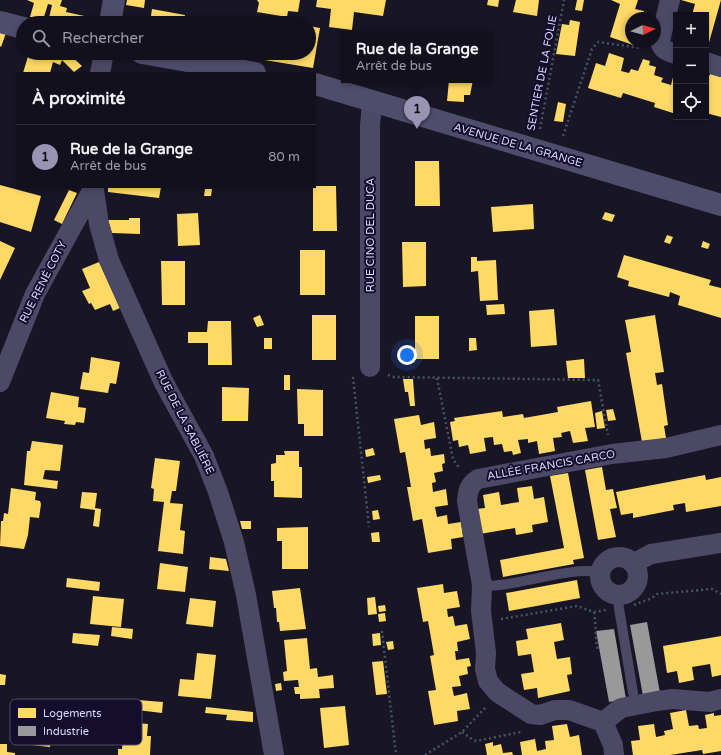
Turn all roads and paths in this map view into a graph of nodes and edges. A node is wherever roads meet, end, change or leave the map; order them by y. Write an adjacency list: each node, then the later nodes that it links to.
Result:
1 (114, 0): 4 (street)
2 (564, 0): 16 (path, SENTIER DE LA FOLIE)
3 (670, 0): 7 (street)
4 (111, 16)
5 (0, 22): 6 (street)
6 (16, 26)
7 (669, 50): 17 (path)
8 (103, 60): 12 (street)
9 (182, 60): 13 (street)
10 (709, 63): 11 (street)
11 (721, 67)
12 (100, 72)
13 (249, 72)
14 (316, 84): 15 (street, AVENUE DE LA GRANGE)
15 (372, 102): 16 (street, AVENUE DE LA GRANGE); 20 (street, RUE CINO DEL DUCA)
16 (535, 149): 17 (street, AVENUE DE LA GRANGE)
17 (559, 156): 19 (street, AVENUE DE LA GRANGE)
18 (94, 188): 22 (street, RUE RENÉ COTY); 41 (street, RUE DE LA SABLIÈRE)
19 (721, 205)
20 (370, 367): 21 (path); 26 (path)
21 (437, 378): 24 (path); 25 (path)
22 (0, 382)
23 (721, 436): 24 (street, ALLÉE FRANCIS CARCO)
24 (612, 454): 25 (street, ALLÉE FRANCIS CARCO)
25 (471, 483): 30 (street)
26 (369, 527)
27 (721, 543): 28 (street)
28 (634, 563): 29 (street); 31 (street)
29 (600, 573): 30 (lane); 31 (street)
30 (482, 585): 35 (street)
31 (617, 596): 36 (lane)
32 (594, 612): 34 (path)
33 (382, 631): 42 (path)
34 (598, 651)
35 (497, 692): 38 (street); 40 (path)
36 (633, 693)
37 (721, 700): 39 (street)
38 (540, 715): 39 (street); 40 (path)
39 (603, 722): 44 (street)
40 (462, 732): 43 (path)
41 (274, 755)
42 (396, 755)
43 (425, 755)
44 (614, 755)

